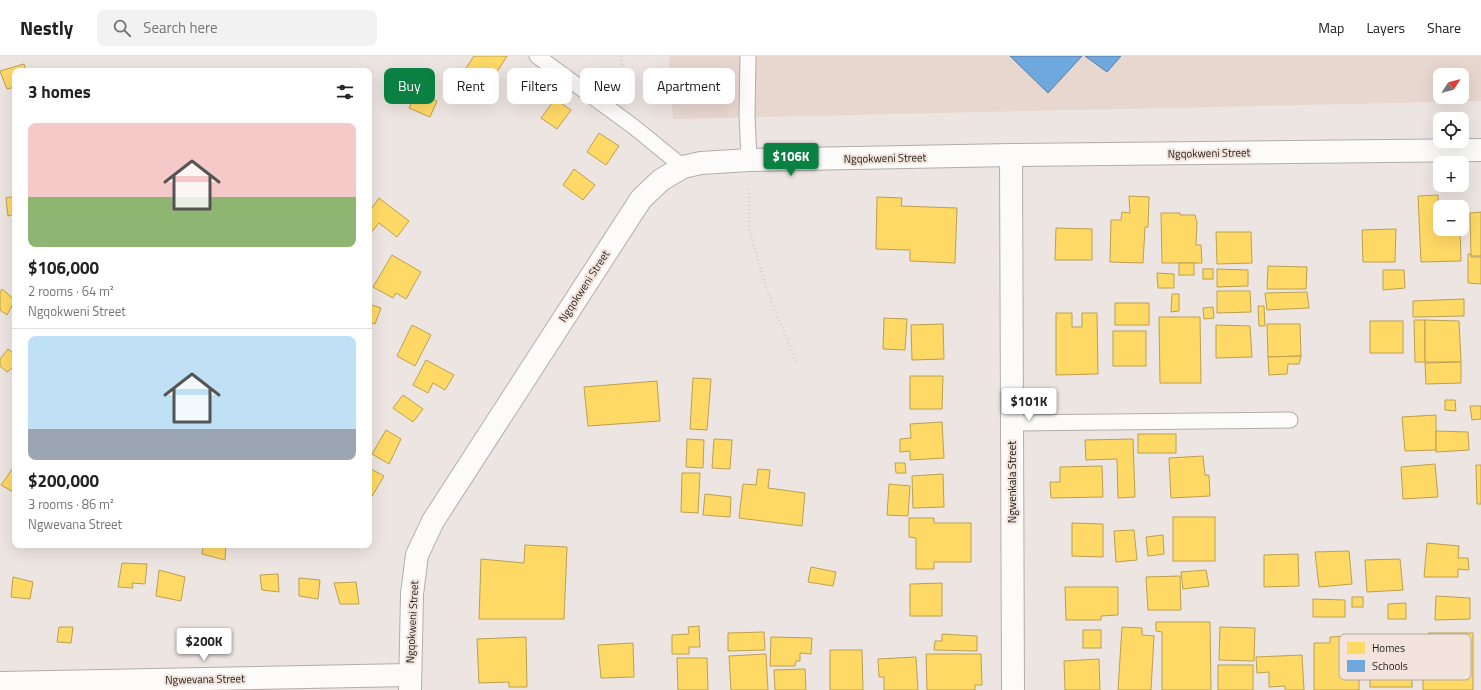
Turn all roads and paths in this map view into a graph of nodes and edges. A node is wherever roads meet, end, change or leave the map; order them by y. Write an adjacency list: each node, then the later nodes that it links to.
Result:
1 (537, 56): 6 (lane)
2 (748, 56): 5 (lane)
3 (1481, 150): 4 (street, Ngqokweni Street)
4 (1012, 155): 5 (street, Ngqokweni Street); 9 (street, Ngwenkala Street)
5 (749, 160): 6 (street, Ngqokweni Street); 7 (path)
6 (683, 167): 10 (street, Ngqokweni Street)
7 (797, 364)
8 (1290, 420): 9 (lane)
9 (1012, 422): 12 (street, Ngwenkala Street)
10 (410, 682): 11 (street, Ngwevana Street)
11 (0, 683)
12 (1013, 690)

